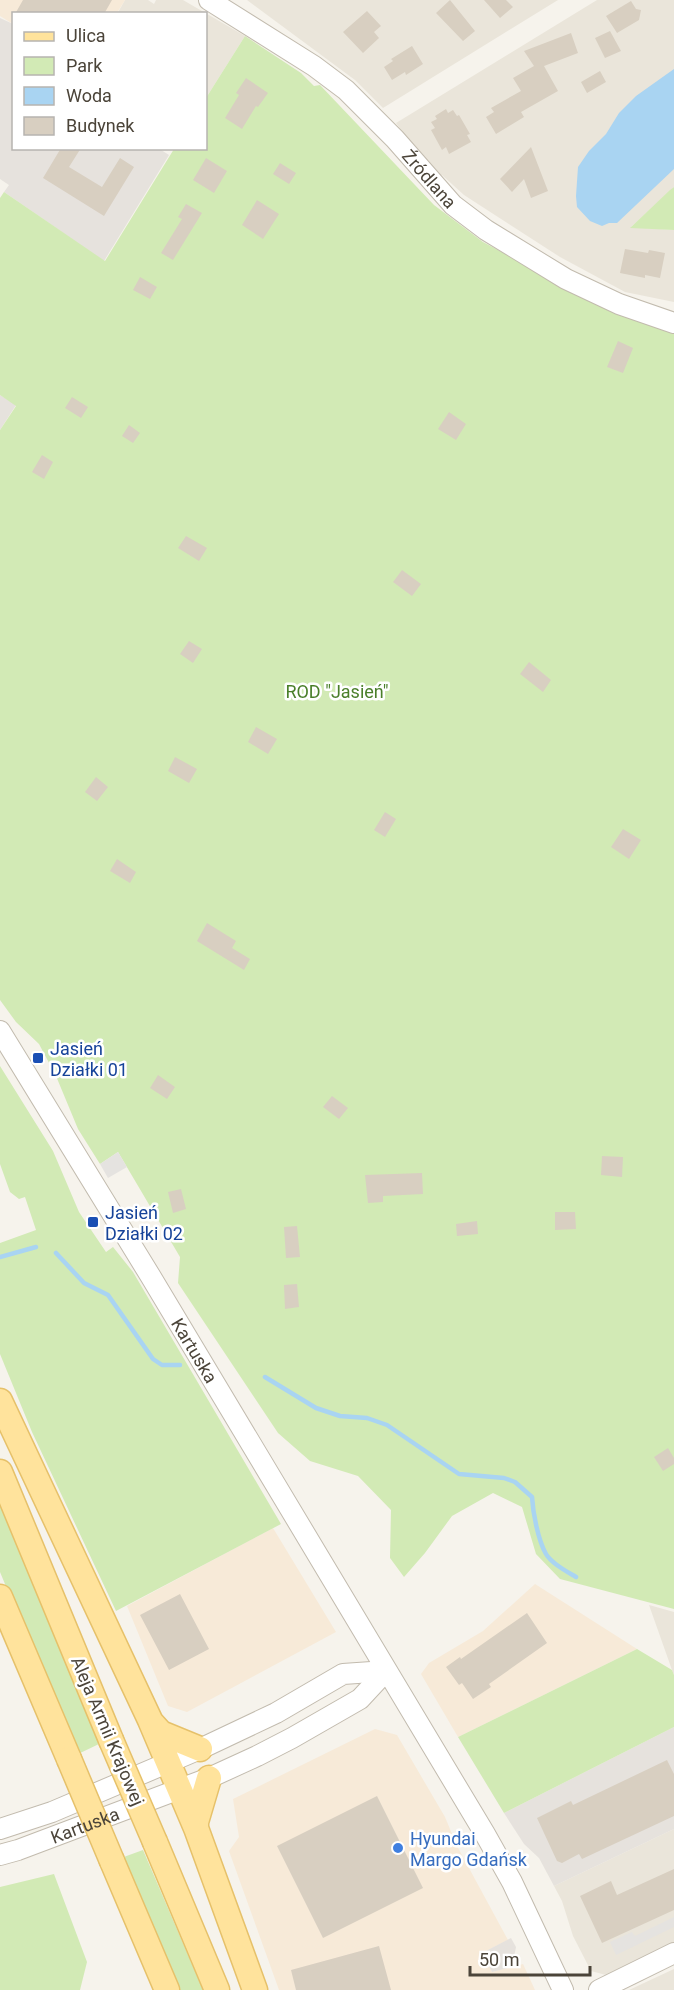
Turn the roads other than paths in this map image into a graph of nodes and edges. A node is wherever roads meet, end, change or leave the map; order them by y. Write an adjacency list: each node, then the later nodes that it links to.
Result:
1 (209, 0): 2 (street, Źródlana)
2 (674, 323)
3 (0, 1031): 7 (street, Kartuska)
4 (0, 1401): 8 (main road)
5 (0, 1472): 18 (main road, Aleja Armii Krajowej, bridge)
6 (0, 1597): 17 (main road, bridge)
7 (386, 1671): 9 (street, Kartuska); 11 (street, Kartuska); 20 (street, Kartuska)
8 (150, 1720): 9 (main road); 10 (main road)
9 (200, 1749): 10 (street, Kartuska)
10 (168, 1762): 12 (main road); 14 (street, Kartuska)
11 (209, 1778): 12 (street, Kartuska); 13 (main road)
12 (179, 1790): 13 (main road); 15 (street, Kartuska)
13 (196, 1828): 19 (main road)
14 (0, 1829)
15 (0, 1855)
16 (674, 1953): 21 (street)
17 (167, 1990)
18 (217, 1990)
19 (255, 1990)
20 (563, 1990)
21 (598, 1990)

